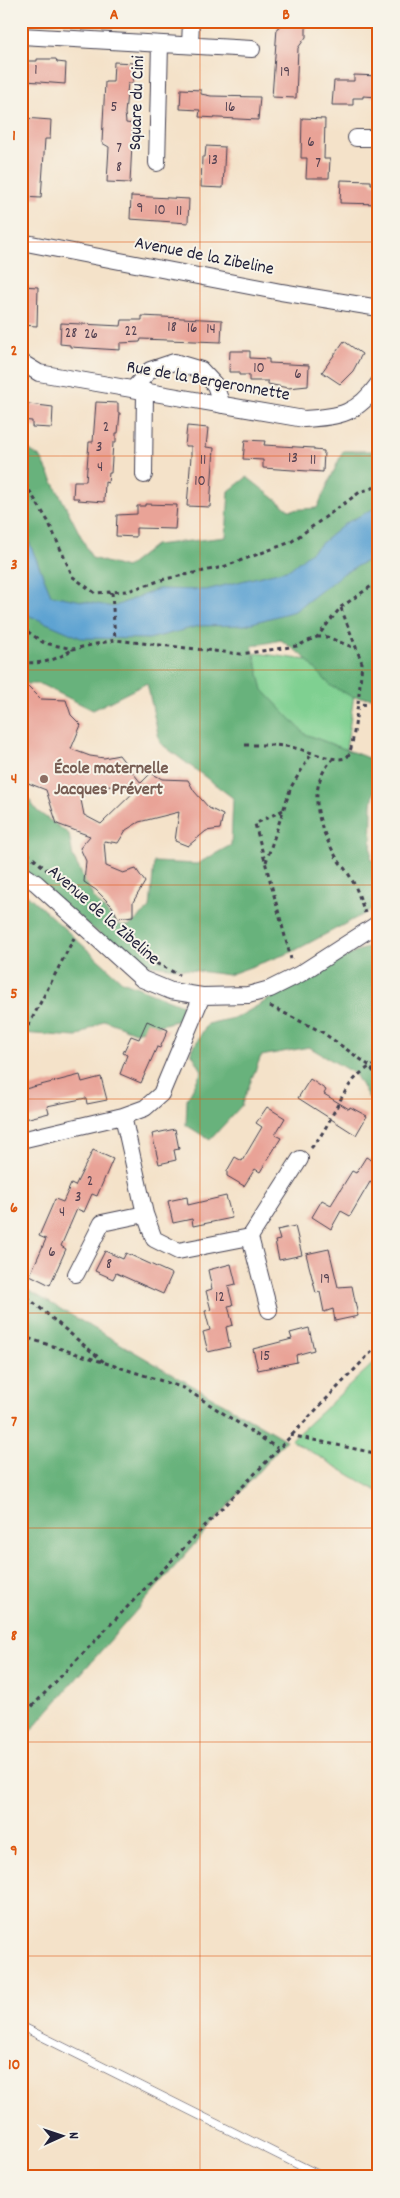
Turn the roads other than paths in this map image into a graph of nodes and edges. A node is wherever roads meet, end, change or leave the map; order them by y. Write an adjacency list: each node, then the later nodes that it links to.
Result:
1 (191, 21): 4 (street)
2 (21, 36): 3 (street, Square du Cini)
3 (160, 44): 4 (street, Square du Cini); 8 (street, Square du Cini)
4 (190, 45): 5 (street, Square du Cini)
5 (252, 49)
6 (356, 138): 7 (street)
7 (379, 138)
8 (157, 163)
9 (21, 242): 10 (street, Avenue de la Zibeline)
10 (379, 308)
11 (21, 362): 13 (street, Rue de la Bergeronnette)
12 (379, 383): 14 (street, Rue de la Bergeronnette)
13 (139, 391): 14 (street, Rue de la Bergeronnette); 14 (street); 15 (street)
14 (222, 405)
15 (144, 475)
16 (21, 873): 18 (street, Avenue de la Zibeline)
17 (373, 922): 18 (street, Avenue de la Zibeline)
18 (202, 996): 19 (street)
19 (123, 1116): 20 (street); 22 (street)
20 (21, 1140)
21 (300, 1159): 23 (street)
22 (145, 1214): 23 (street); 24 (street)
23 (250, 1237): 25 (street)
24 (76, 1274)
25 (269, 1310)
26 (21, 2026): 27 (lane)
27 (323, 2177)

